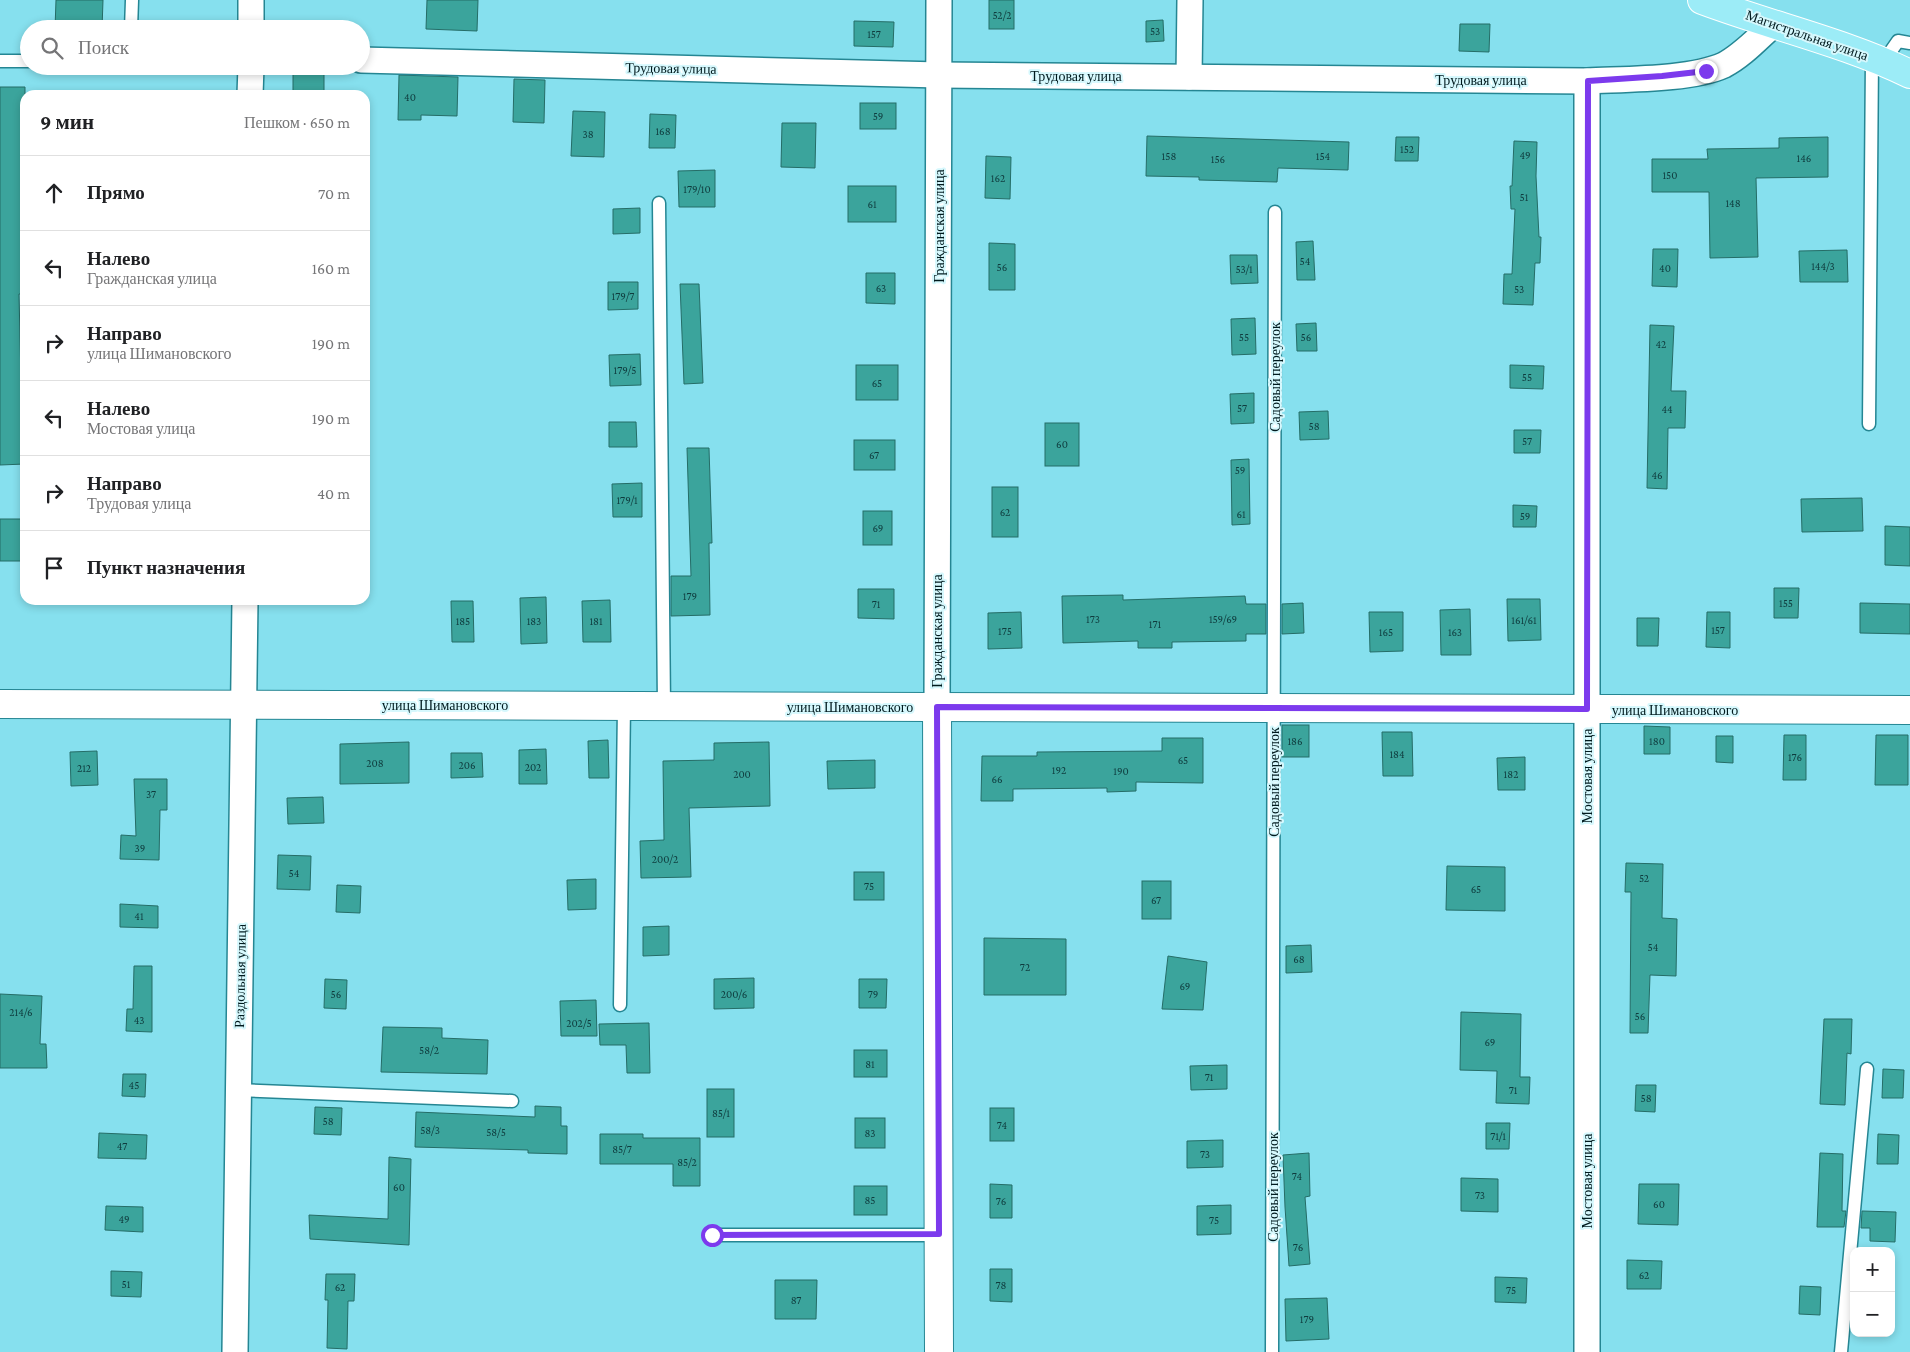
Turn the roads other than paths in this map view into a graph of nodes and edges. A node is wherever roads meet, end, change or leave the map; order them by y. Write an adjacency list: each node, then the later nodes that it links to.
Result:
1 (132, 0): 6 (lane)
2 (251, 0): 7 (street)
3 (939, 0): 16 (street, Гражданская улица)
4 (1190, 0): 17 (street)
5 (1702, 0): 8 (main road, Магистральная улица)
6 (131, 20)
7 (251, 20)
8 (1774, 24): 10 (main road, Магистральная улица); 18 (street, Трудовая улица)
9 (1910, 43): 10 (lane)
10 (1878, 59): 14 (main road, Магистральная улица); 22 (lane)
11 (370, 60): 16 (street, Трудовая улица)
12 (0, 61): 13 (lane)
13 (20, 61)
14 (1910, 74)
15 (251, 75): 19 (street)
16 (939, 75): 17 (street, Трудовая улица); 28 (street, Гражданская улица)
17 (1190, 77): 18 (street, Трудовая улица)
18 (1588, 81): 30 (street, Мостовая улица)
19 (250, 90)
20 (659, 203): 27 (lane)
21 (1275, 212): 29 (lane, Садовый переулок)
22 (1869, 424)
23 (245, 605): 25 (street, Раздольная улица)
24 (0, 704): 25 (street, улица Шимановского)
25 (244, 705): 26 (street, улица Шимановского); 34 (street, Раздольная улица)
26 (624, 706): 27 (street, улица Шимановского); 32 (lane)
27 (664, 706): 28 (street, улица Шимановского)
28 (937, 707): 29 (street, улица Шимановского); 36 (street, Гражданская улица)
29 (1274, 708): 30 (street, улица Шимановского); 40 (lane, Садовый переулок)
30 (1587, 709): 31 (street, улица Шимановского); 41 (street, Мостовая улица)
31 (1910, 710)
32 (620, 1005)
33 (1868, 1069): 42 (lane)
34 (238, 1090): 35 (lane); 38 (street, Раздольная улица)
35 (512, 1100)
36 (939, 1234): 37 (lane); 39 (street, Гражданская улица)
37 (712, 1235)
38 (235, 1352)
39 (939, 1352)
40 (1272, 1352)
41 (1587, 1352)
42 (1840, 1352)

